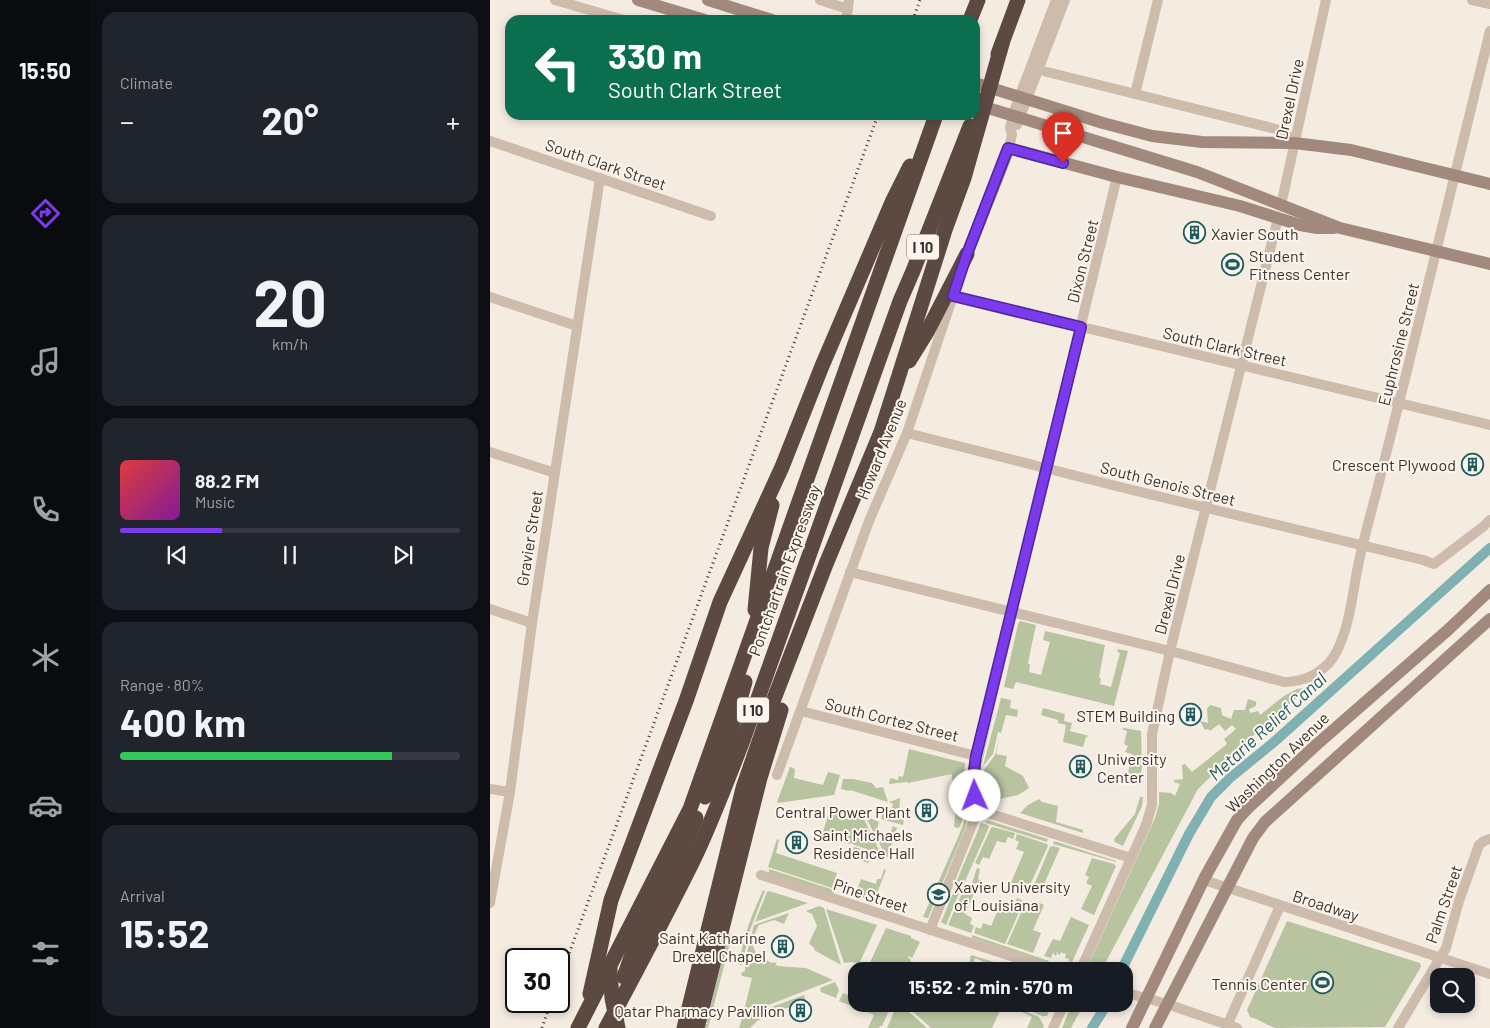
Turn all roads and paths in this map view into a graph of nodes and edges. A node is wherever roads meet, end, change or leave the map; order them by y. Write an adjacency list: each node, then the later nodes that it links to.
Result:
1 (555, 0): 14 (street)
2 (638, 0): 15 (street)
3 (820, 0): 13 (street)
4 (978, 0): 17 (highway)
5 (1018, 0): 19 (highway, Pontchartrain Expressway / I 10)
6 (1056, 0): 28 (street, Howard Avenue)
7 (1065, 0): 20 (street, Howard Avenue)
8 (1158, 0): 22 (street)
9 (1326, 0): 30 (street, Drexel Drive)
10 (1472, 0): 12 (street)
11 (711, 1): 16 (street)
12 (1490, 4)
13 (848, 10)
14 (607, 15)
15 (689, 15)
16 (756, 15)
17 (972, 15)
18 (1490, 31): 32 (street, Euphrosine Street)
19 (1002, 44): 23 (highway, Pontchartrain Expressway / I 10); 48 (highway)
20 (1039, 70): 22 (street); 28 (street, Howard Avenue)
21 (980, 85): 30 (street)
22 (1135, 94): 30 (street)
23 (980, 101)
24 (980, 106): 36 (street)
25 (934, 120): 95 (highway, Pontchartrain Expressway / I 10)
26 (934, 120): 53 (highway)
27 (973, 120): 96 (highway, Pontchartrain Expressway / I 10)
28 (1012, 134): 31 (street, Howard Avenue)
29 (490, 141): 34 (street, South Clark Street)
30 (1294, 143): 32 (street); 36 (street, Drexel Drive)
31 (1008, 148): 33 (street); 41 (street, Howard Avenue)
32 (1454, 175): 35 (street); 40 (street, Euphrosine Street)
33 (1117, 177): 38 (street); 46 (street, Dixon Street)
34 (600, 178): 37 (street, South Clark Street); 45 (street, Gravier Street)
35 (1490, 184)
36 (1281, 205): 39 (street)
37 (711, 216)
38 (1278, 218): 39 (street); 47 (street, Drexel Drive)
39 (1340, 228): 40 (street)
40 (1437, 251): 42 (street); 49 (street, Euphrosine Street)
41 (967, 254): 43 (street, Howard Avenue); 48 (highway)
42 (1490, 264)
43 (953, 296): 46 (street, South Clark Street); 51 (street, Howard Avenue)
44 (490, 297): 45 (street)
45 (577, 326): 55 (street, Gravier Street)
46 (1081, 327): 47 (street, South Clark Street); 54 (street, Dixon Street)
47 (1240, 365): 49 (street, South Clark Street); 56 (street, Drexel Drive)
48 (898, 379): 68 (highway)
49 (1399, 403): 50 (street, South Clark Street); 58 (street, Euphrosine Street)
50 (1490, 425)
51 (907, 434): 54 (street, South Genois Street); 59 (street, Howard Avenue)
52 (490, 452): 55 (street)
53 (782, 467): 82 (highway); 96 (highway)
54 (1047, 469): 56 (street, South Genois Street); 62 (street, Dixon Street)
55 (554, 473): 64 (street, Gravier Street)
56 (1206, 508): 58 (street, South Genois Street); 67 (street, Drexel Drive)
57 (1490, 520): 58 (street, South Genois Street)
58 (1362, 546): 67 (street, Euphrosine Street)
59 (850, 572): 62 (street); 69 (street, Howard Avenue)
60 (1490, 590): 65 (street, Washington Avenue)
61 (490, 609): 64 (street)
62 (1011, 612): 67 (street); 71 (street, Dixon Street)
63 (1490, 619): 66 (street)
64 (532, 623): 75 (street, Gravier Street)
65 (1449, 629): 66 (street); 70 (street, Washington Avenue)
66 (1462, 644): 72 (street)
67 (1170, 651): 78 (street, Drexel Drive)
68 (793, 652): 98 (highway); 99 (highway)
69 (801, 711): 71 (street, South Cortez Street); 73 (street, Howard Avenue)
70 (1315, 746): 72 (street); 80 (street, Washington Avenue)
71 (976, 756): 76 (street, Dixon Street)
72 (1330, 764): 81 (street)
73 (777, 775)
74 (490, 789): 75 (street)
75 (510, 792): 83 (street, Gravier Street)
76 (978, 810): 78 (street); 85 (street, Dixon Street)
77 (1487, 840): 86 (street, Palm Street)
78 (1131, 858): 88 (street, Drexel Drive)
79 (761, 875): 85 (street, Pine Street)
80 (1204, 880): 81 (street, Broadway); 91 (street, Washington Avenue)
81 (1227, 888): 84 (street, Broadway); 92 (street)
82 (610, 900): 95 (highway); 97 (highway)
83 (490, 903)
84 (1280, 906): 86 (street, Broadway); 94 (street)
85 (930, 930): 87 (street, Pine Street)
86 (1440, 958): 89 (street, Broadway); 103 (street, Palm Street)
87 (1030, 962)
88 (1084, 962)
89 (1490, 974)
90 (1133, 994): 91 (street)
91 (1147, 998): 92 (street); 101 (street, Washington Avenue)
92 (1167, 1004): 94 (street); 102 (street)
93 (1060, 1012): 100 (street)
94 (1230, 1027)
95 (580, 1028)
96 (606, 1028)
97 (618, 1028)
98 (684, 1028)
99 (697, 1028)
100 (1053, 1028)
101 (1132, 1028)
102 (1155, 1028)
103 (1398, 1028)

